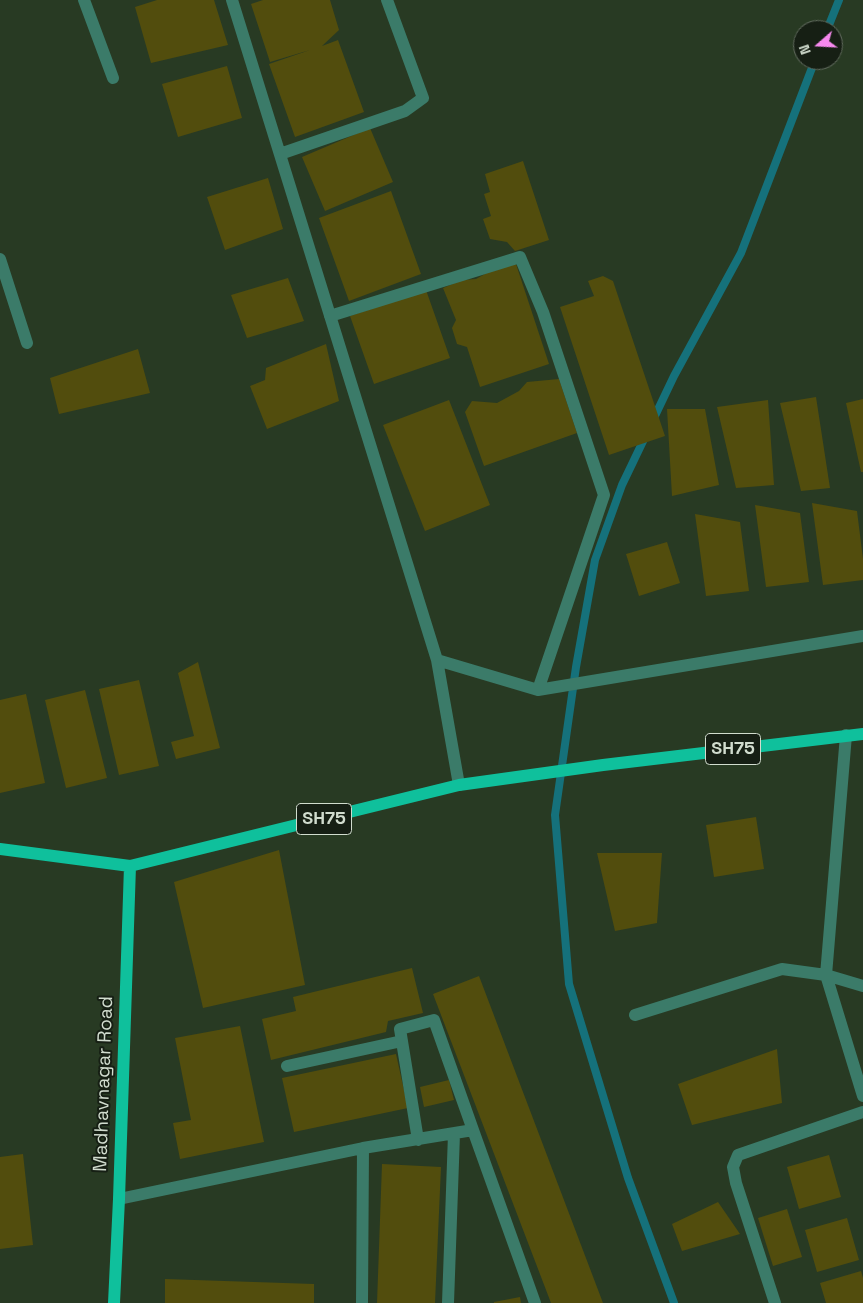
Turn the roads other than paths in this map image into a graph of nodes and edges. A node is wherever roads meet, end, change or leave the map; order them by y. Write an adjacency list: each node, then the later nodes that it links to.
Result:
1 (84, 0): 4 (street)
2 (232, 0): 5 (street)
3 (387, 0): 5 (street)
4 (113, 78)
5 (280, 154): 7 (street)
6 (0, 259): 8 (street)
7 (330, 316): 10 (street); 11 (street)
8 (27, 343)
9 (863, 636): 11 (street)
10 (437, 660): 11 (street); 14 (street)
11 (538, 690)
12 (863, 734): 13 (main road, SH75)
13 (846, 735): 14 (main road, SH75); 17 (street)
14 (459, 785): 16 (main road, SH75)
15 (0, 849): 16 (main road, SH75)
16 (130, 866): 28 (main road, Madhavnagar Road)
17 (826, 975): 18 (street); 19 (street); 22 (street)
18 (863, 986)
19 (635, 1015)
20 (402, 1042): 21 (street); 24 (street); 26 (street)
21 (287, 1066)
22 (863, 1096)
23 (863, 1112): 33 (street)
24 (472, 1130): 25 (street); 32 (street)
25 (454, 1134): 26 (street); 31 (street)
26 (418, 1140): 27 (street)
27 (363, 1148): 28 (street); 30 (street)
28 (119, 1199): 29 (main road, Madhavnagar Road)
29 (114, 1303)
30 (362, 1303)
31 (448, 1303)
32 (534, 1303)
33 (775, 1303)

